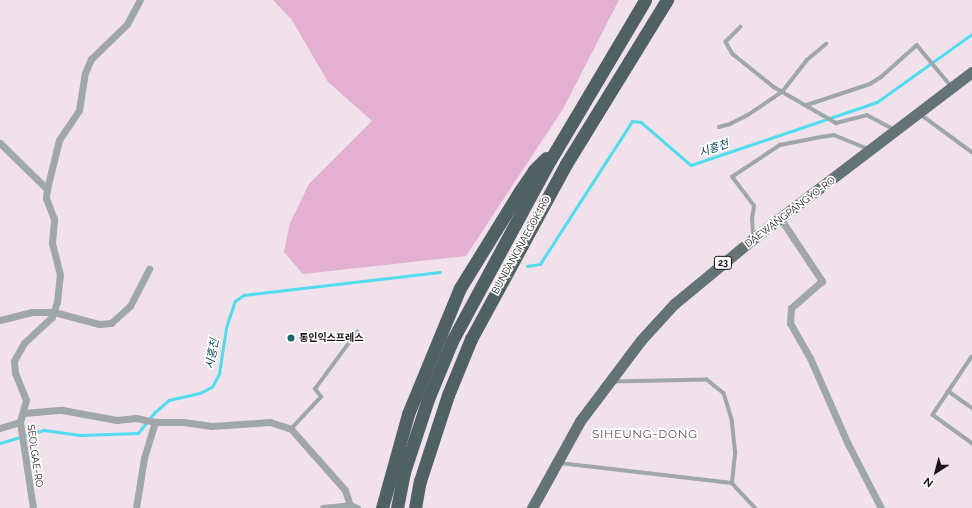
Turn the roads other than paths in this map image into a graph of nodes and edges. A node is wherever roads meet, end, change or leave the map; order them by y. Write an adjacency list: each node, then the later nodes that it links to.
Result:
1 (140, 0): 17 (street, SEOLGAE-RO)
2 (645, 0): 14 (highway, BUNDANGNAEGOK-RO)
3 (667, 0): 43 (highway, BUNDANGNAEGOK-RO)
4 (741, 27): 8 (lane)
5 (826, 44): 8 (lane)
6 (972, 72): 7 (main road, DAEWANGPANGYO-RO / 23)
7 (952, 86): 9 (lane); 10 (main road, DAEWANGPANGYO-RO / 23)
8 (782, 92): 9 (lane); 11 (lane)
9 (807, 105): 12 (lane)
10 (918, 112): 12 (main road, DAEWANGPANGYO-RO / 23); 16 (lane)
11 (719, 127)
12 (896, 130): 15 (main road, DAEWANGPANGYO-RO / 23)
13 (0, 143): 17 (street)
14 (558, 147): 41 (highway); 42 (highway, BUNDANGNAEGOK-RO)
15 (870, 150): 18 (main road, DAEWANGPANGYO-RO / 23); 19 (lane)
16 (972, 152)
17 (47, 189): 21 (street, SEOLGAE-RO)
18 (780, 218): 19 (main road, DAEWANGPANGYO-RO / 23); 46 (street)
19 (754, 238): 25 (main road, DAEWANGPANGYO-RO / 23)
20 (149, 269): 21 (street)
21 (54, 312): 22 (street); 28 (street, SEOLGAE-RO)
22 (0, 320)
23 (357, 332): 32 (lane)
24 (972, 357): 26 (lane)
25 (608, 382): 34 (main road, DAEWANGPANGYO-RO / 23); 35 (lane)
26 (948, 391): 27 (lane); 33 (lane)
27 (972, 408)
28 (24, 413): 29 (street, SEOLGAE-RO); 30 (street)
29 (20, 422): 31 (street); 37 (street, SEOLGAE-RO)
30 (155, 422): 32 (street); 38 (street)
31 (0, 428)
32 (291, 429): 36 (street)
33 (972, 443)
34 (555, 462): 35 (lane); 44 (main road, DAEWANGPANGYO-RO / 23)
35 (732, 483): 45 (lane)
36 (350, 505): 39 (street); 40 (street)
37 (33, 508)
38 (136, 508)
39 (323, 508)
40 (357, 508)
41 (382, 508)
42 (397, 508)
43 (415, 508)
44 (532, 508)
45 (755, 508)
46 (881, 508)

